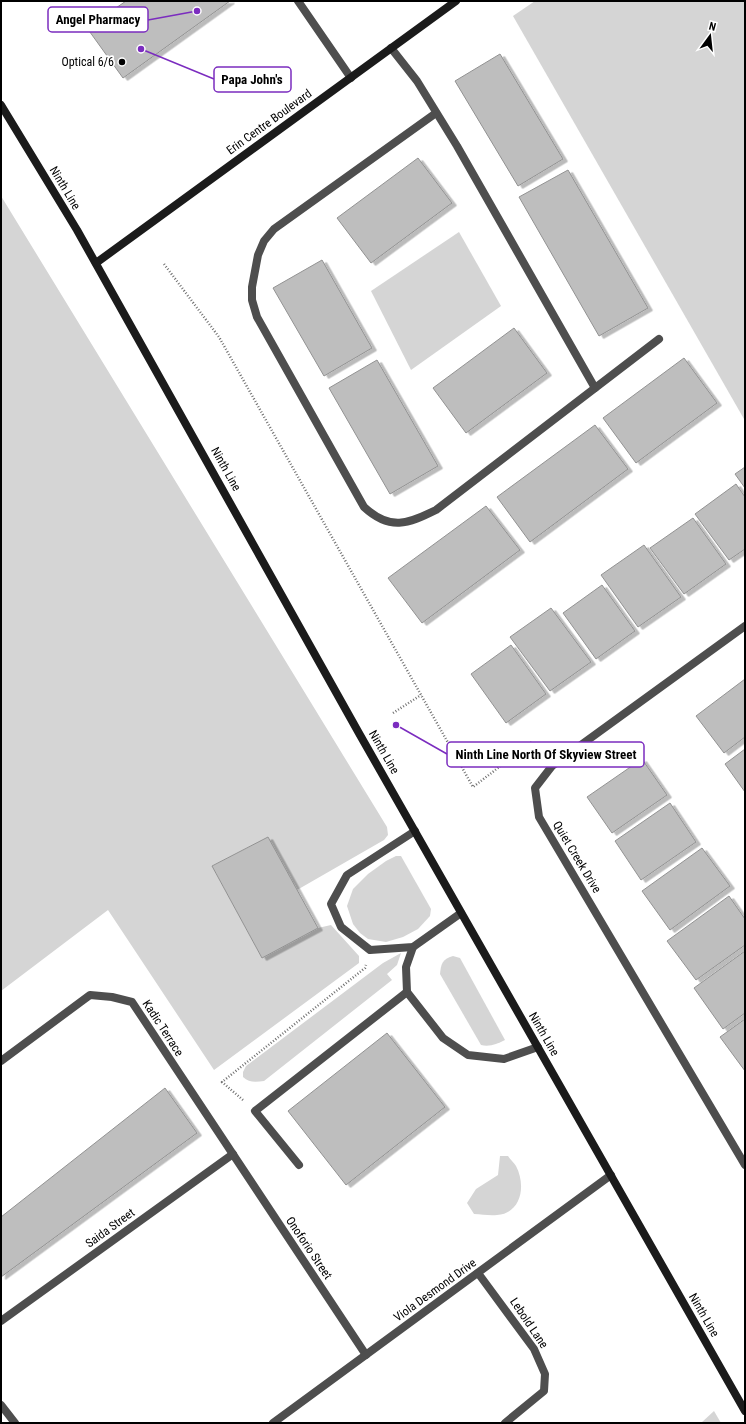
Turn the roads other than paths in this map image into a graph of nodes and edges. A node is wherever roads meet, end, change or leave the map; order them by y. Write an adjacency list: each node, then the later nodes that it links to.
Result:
1 (298, 1): 4 (street)
2 (456, 1): 3 (main road, Erin Centre Boulevard)
3 (392, 48): 4 (main road, Erin Centre Boulevard); 6 (street)
4 (351, 78): 7 (main road, Erin Centre Boulevard)
5 (1, 105): 7 (main road, Ninth Line)
6 (436, 113): 9 (street); 9 (street)
7 (96, 263): 11 (main road, Ninth Line)
8 (659, 339): 9 (street)
9 (595, 388)
10 (745, 626): 19 (street, Quiet Creek Drive)
11 (415, 831): 12 (main road, Ninth Line); 13 (street)
12 (462, 913): 13 (street); 15 (main road, Ninth Line)
13 (413, 947): 14 (street)
14 (407, 992): 15 (street); 18 (street)
15 (538, 1047): 20 (main road, Ninth Line)
16 (1, 1061): 17 (street, Kadic Terrace)
17 (232, 1154): 22 (street, Saida Street); 23 (street, Onoforio Street)
18 (299, 1165)
19 (745, 1165)
20 (611, 1175): 21 (street, Viola Desmond Drive); 25 (main road, Ninth Line)
21 (478, 1273): 23 (street, Viola Desmond Drive); 28 (street, Lebold Lane)
22 (1, 1321)
23 (366, 1355): 27 (street, Viola Desmond Drive)
24 (1, 1405): 26 (street)
25 (745, 1411)
26 (15, 1423)
27 (273, 1423)
28 (506, 1423)

